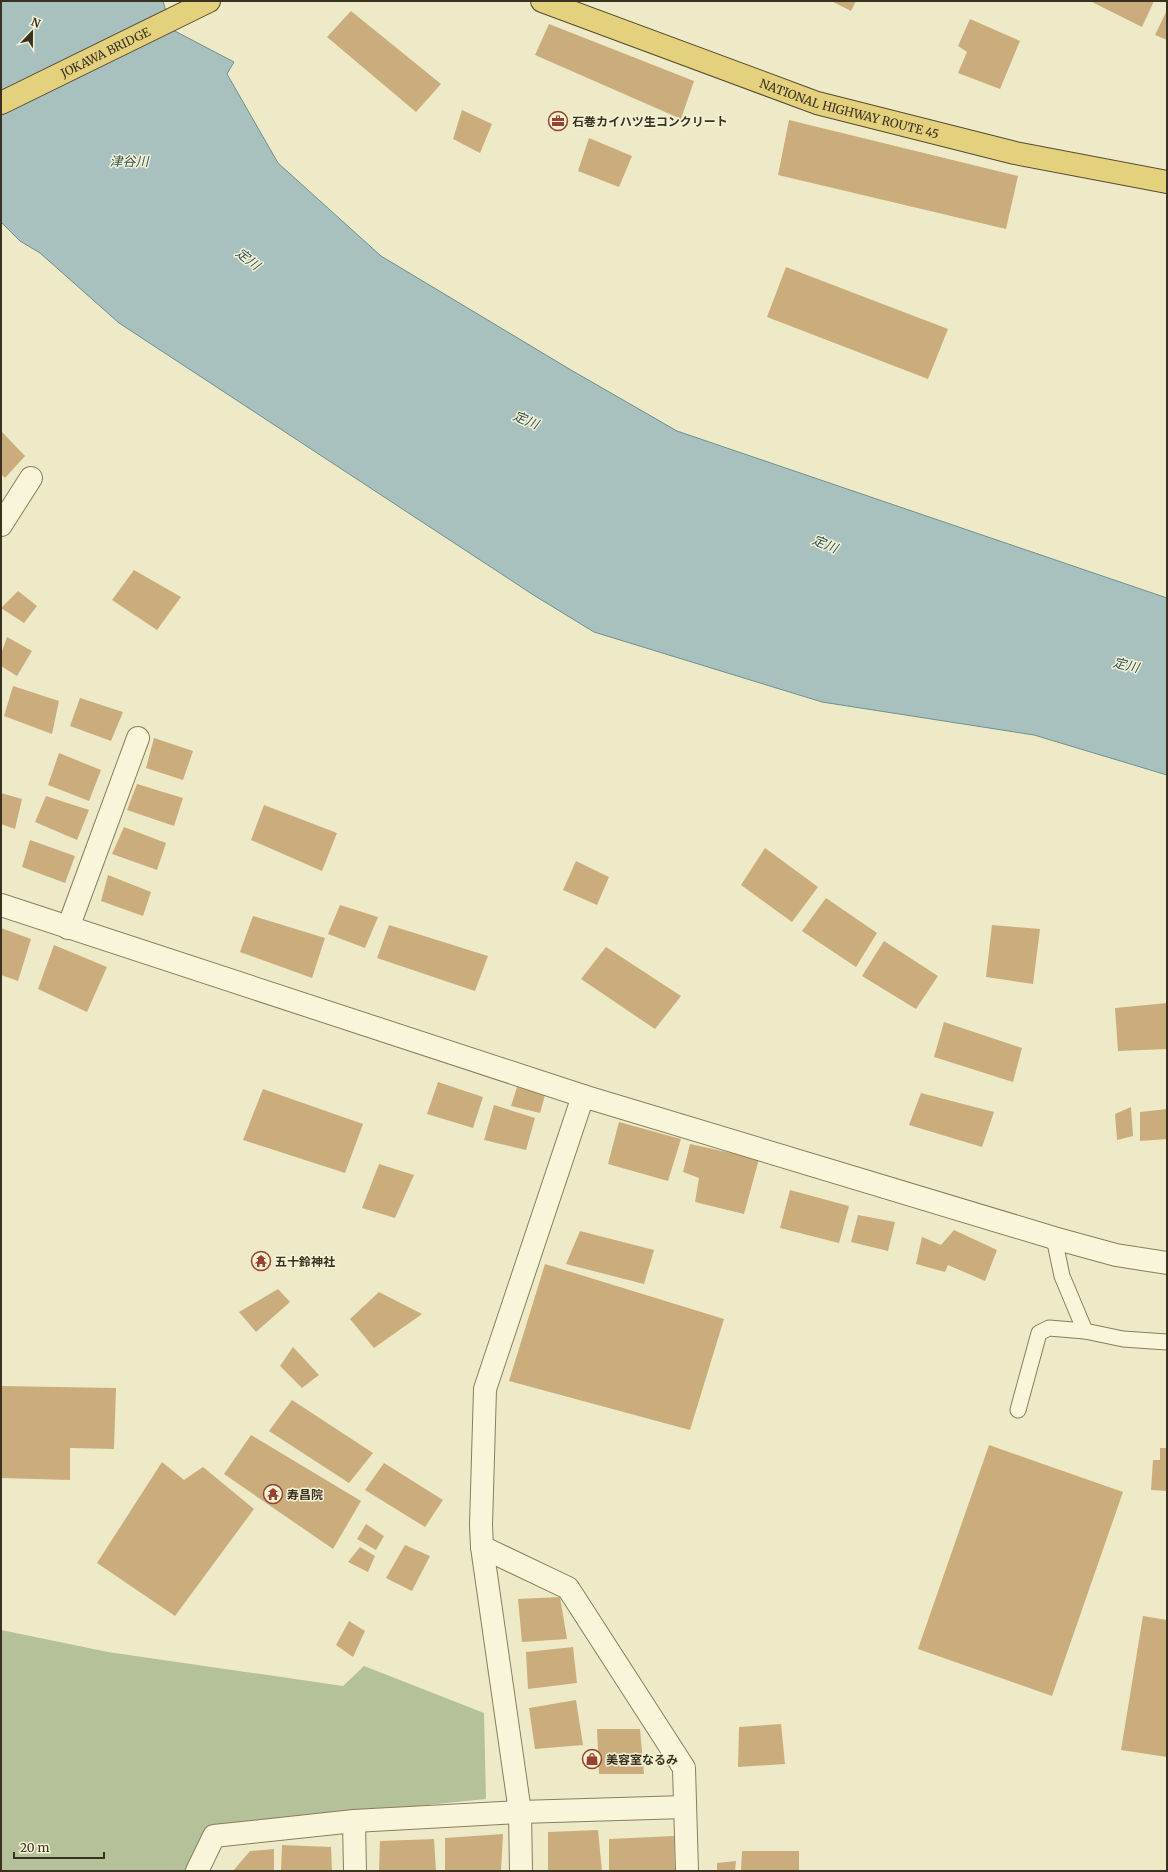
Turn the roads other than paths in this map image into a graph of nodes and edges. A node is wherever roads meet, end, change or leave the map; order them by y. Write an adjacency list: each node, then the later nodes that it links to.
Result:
1 (209, 1): 3 (highway, JOKAWA BRIDGE)
2 (542, 1): 4 (highway, NATIONAL HIGHWAY ROUTE 45)
3 (1, 103)
4 (1167, 182)
5 (31, 478): 6 (street)
6 (1, 525)
7 (138, 738): 9 (street)
8 (1, 905): 9 (street)
9 (68, 928): 10 (street)
10 (583, 1096): 11 (street); 16 (street)
11 (1054, 1238): 12 (street); 13 (lane)
12 (1167, 1263)
13 (1085, 1331): 14 (lane); 15 (lane)
14 (1167, 1342)
15 (1018, 1410)
16 (482, 1547): 17 (street); 18 (street)
17 (685, 1806): 18 (street); 23 (street)
18 (520, 1812): 19 (street); 22 (street)
19 (354, 1820): 20 (street); 21 (street)
20 (197, 1871)
21 (355, 1871)
22 (521, 1871)
23 (687, 1871)

